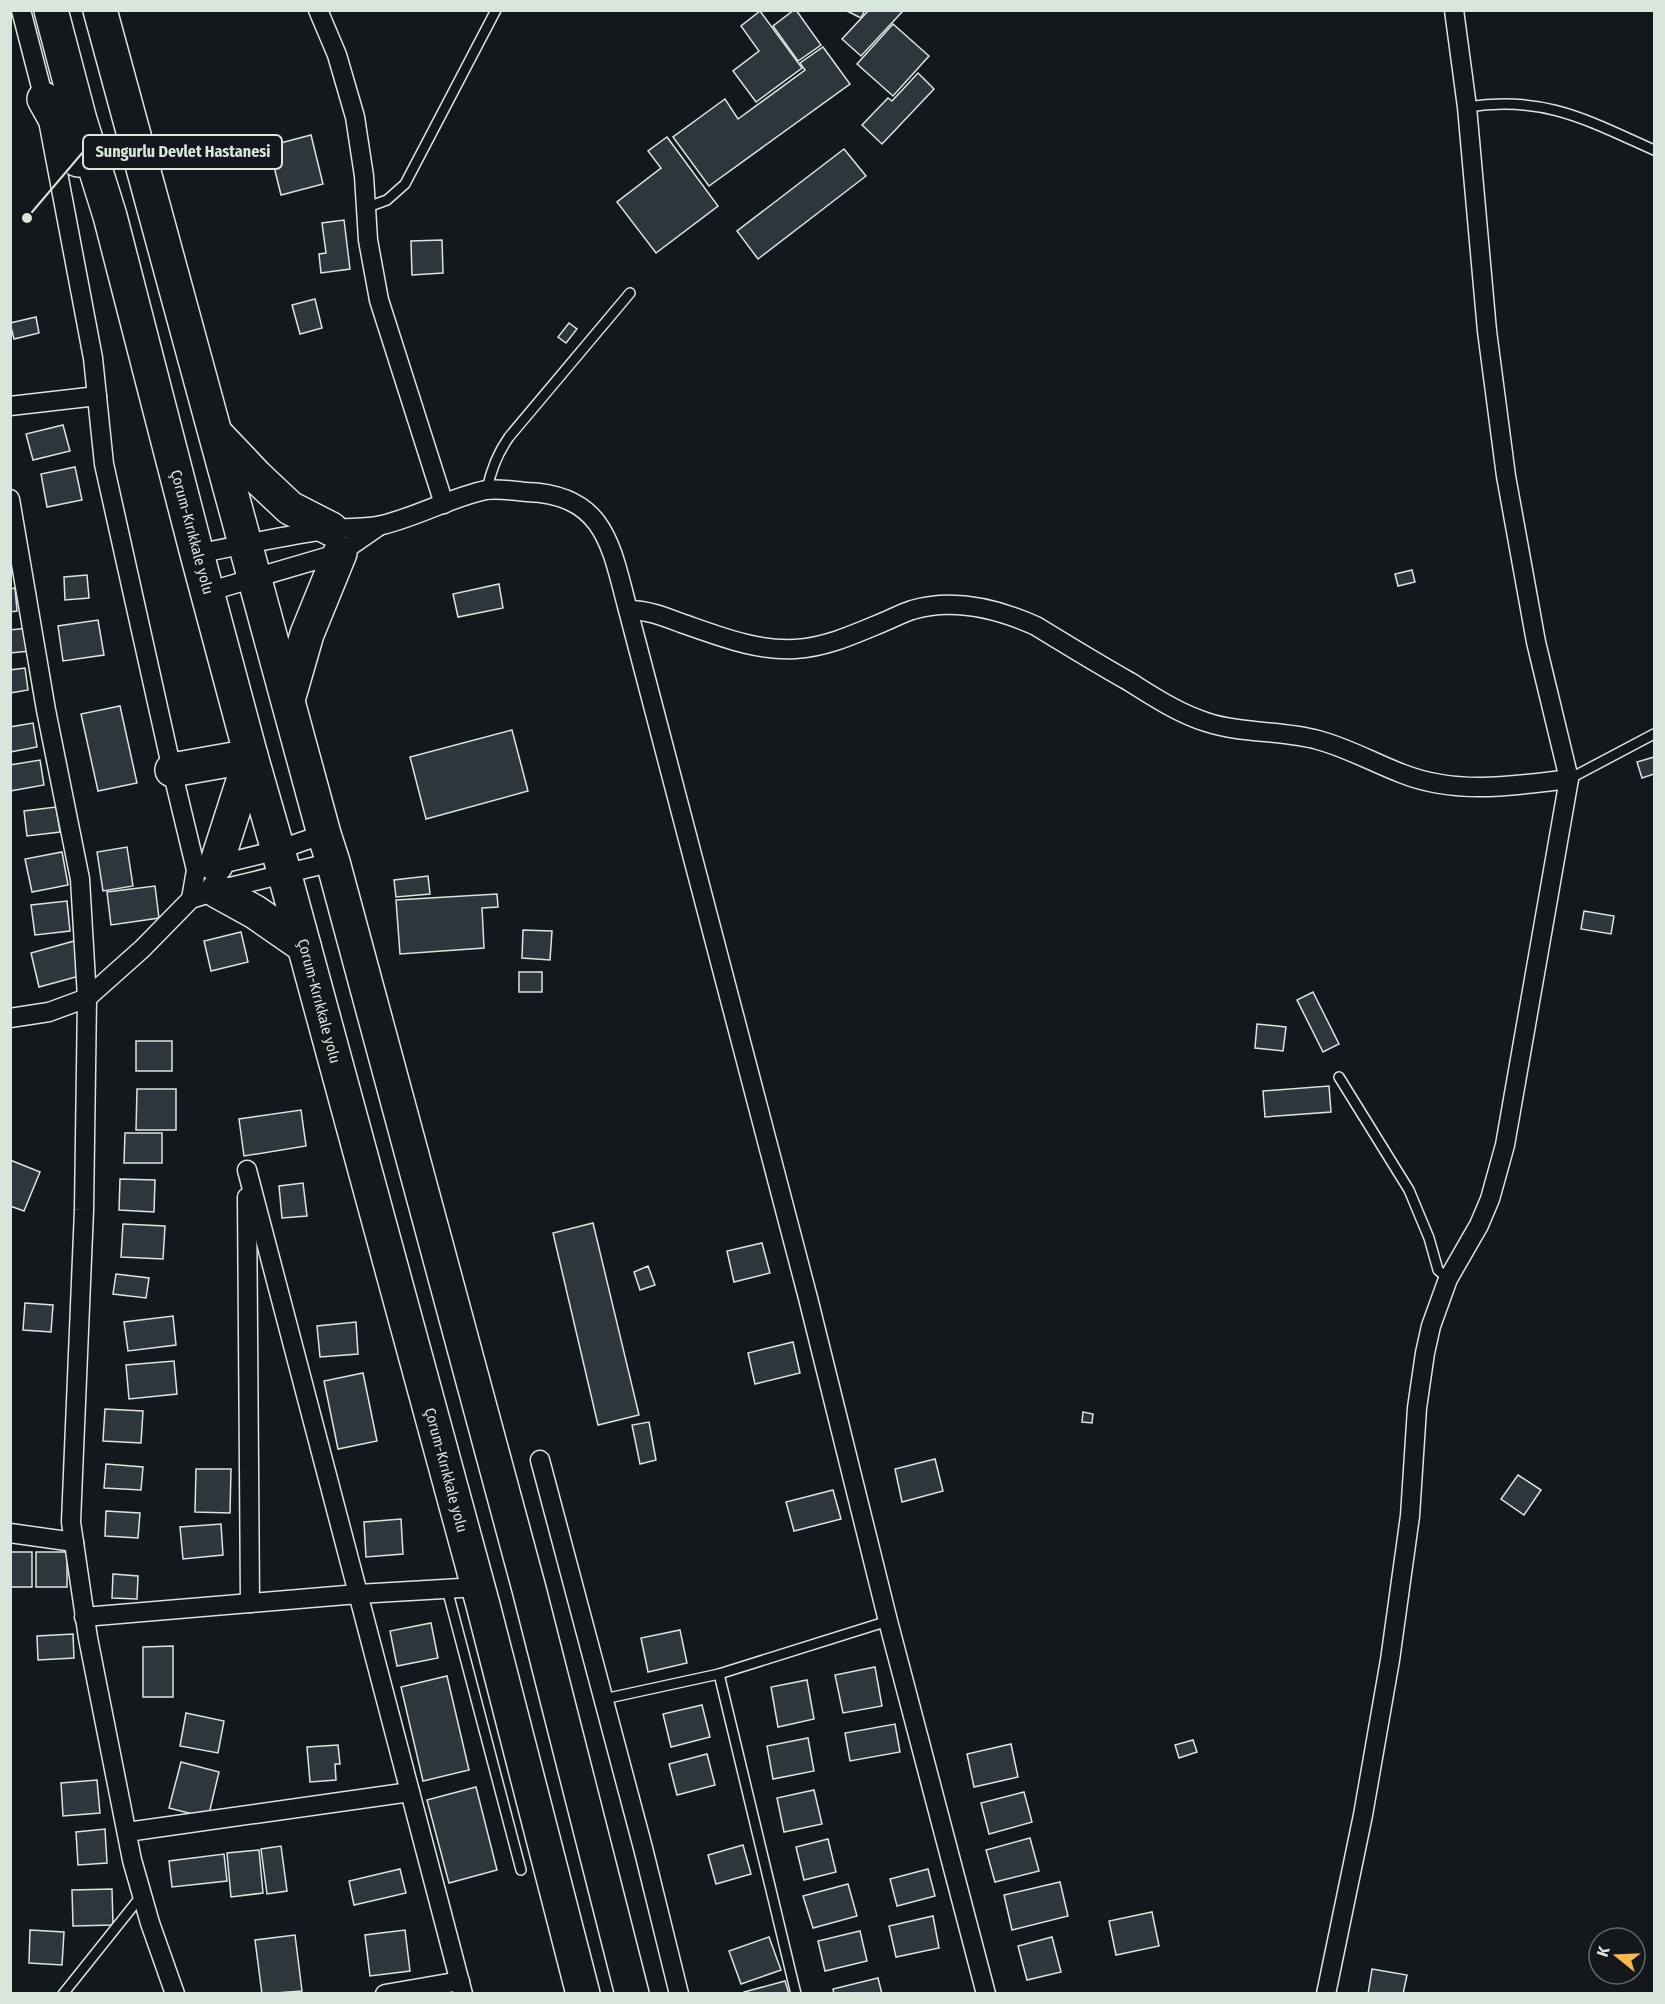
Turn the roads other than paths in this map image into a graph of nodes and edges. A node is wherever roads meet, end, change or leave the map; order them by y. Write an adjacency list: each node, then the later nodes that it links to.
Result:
1 (21, 10): 7 (street)
2 (51, 10): 11 (highway, Çorum-Kırıkkale yolu)
3 (100, 10): 15 (highway)
4 (318, 10): 10 (street)
5 (496, 10): 10 (lane)
6 (1454, 10): 8 (street)
7 (44, 99): 11 (highway); 13 (street)
8 (1467, 107): 9 (lane); 29 (street)
9 (1654, 150)
10 (365, 208): 17 (street)
11 (111, 216): 21 (highway, Çorum-Kırıkkale yolu)
12 (630, 292): 16 (lane)
13 (97, 396): 14 (street); 28 (street)
14 (10, 405)
15 (216, 433): 19 (highway); 20 (highway)
16 (487, 490): 17 (street); 24 (street)
17 (444, 504): 19 (street)
18 (11, 505): 34 (street)
19 (336, 541): 20 (street); 22 (street); 25 (highway)
20 (246, 544): 21 (street); 22 (highway)
21 (197, 554): 23 (highway, Çorum-Kırıkkale yolu)
22 (255, 579): 23 (street); 25 (highway)
23 (207, 592): 27 (highway, Çorum-Kırıkkale yolu)
24 (628, 610): 29 (street); 45 (street)
25 (288, 701): 30 (highway)
26 (1654, 734): 29 (lane)
27 (251, 756): 28 (highway); 31 (highway, Çorum-Kırıkkale yolu); 32 (highway)
28 (172, 770): 32 (street)
29 (1569, 779): 37 (street)
30 (328, 848): 31 (street); 31 (street); 57 (highway)
31 (281, 862): 32 (street); 32 (street); 33 (highway, Çorum-Kırıkkale yolu)
32 (205, 882): 33 (highway); 34 (street)
33 (304, 946): 41 (highway, Çorum-Kırıkkale yolu)
34 (87, 998): 35 (street); 40 (street)
35 (10, 1018)
36 (1339, 1077): 37 (lane)
37 (1448, 1279): 61 (street)
38 (540, 1460): 47 (street)
39 (10, 1533): 40 (street)
40 (74, 1542): 44 (street)
41 (463, 1588): 42 (street); 50 (lane); 56 (highway, Çorum-Kırıkkale yolu)
42 (358, 1594): 43 (street); 43 (street); 48 (street)
43 (250, 1603): 44 (street)
44 (84, 1617): 49 (street)
45 (888, 1622): 46 (lane); 60 (street)
46 (719, 1674): 47 (lane); 59 (lane)
47 (604, 1699): 58 (street)
48 (410, 1792): 49 (street); 52 (street)
49 (127, 1832): 51 (street)
50 (521, 1870)
51 (142, 1895): 53 (lane); 54 (street)
52 (461, 1987): 55 (street)
53 (63, 1994)
54 (175, 1994)
55 (385, 1994)
56 (583, 1994)
57 (632, 1994)
58 (679, 1994)
59 (796, 1994)
60 (986, 1994)
61 (1326, 1994)

